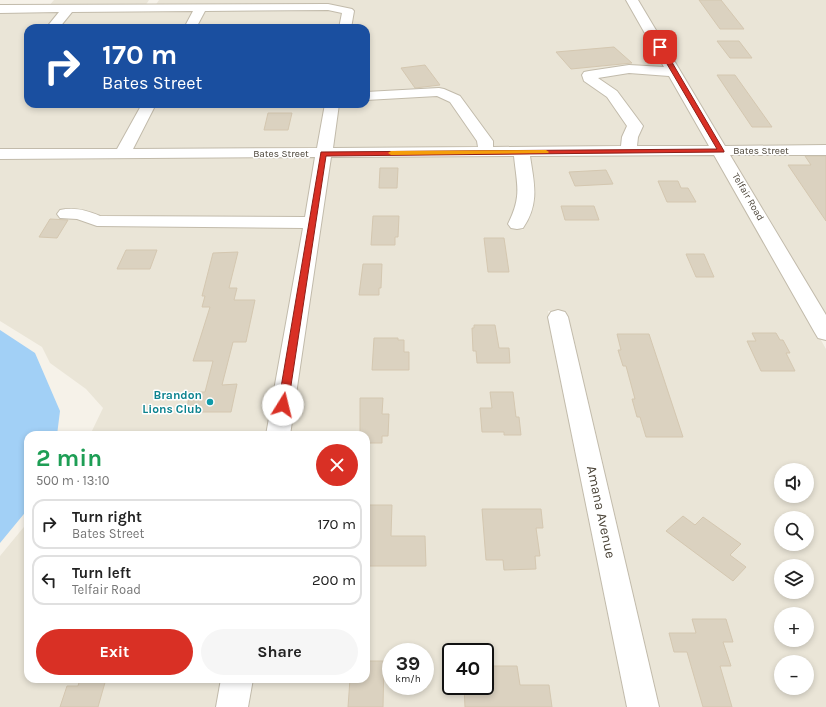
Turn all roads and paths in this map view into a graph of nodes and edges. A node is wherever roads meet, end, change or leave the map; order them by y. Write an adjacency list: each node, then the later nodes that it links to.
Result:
1 (632, 0): 9 (street, Telfair Road)
2 (151, 4): 3 (street); 4 (street)
3 (69, 8): 5 (street); 6 (street)
4 (201, 8): 7 (street); 8 (street)
5 (0, 9)
6 (55, 24)
7 (192, 24)
8 (346, 24)
9 (675, 72): 14 (street); 15 (street, Telfair Road)
10 (370, 96): 16 (street)
11 (147, 108): 19 (street)
12 (331, 108): 20 (street)
13 (826, 150): 15 (street, Bates Street)
14 (628, 151): 15 (street, Bates Street); 17 (street, Bates Street)
15 (721, 151): 25 (street, Telfair Road)
16 (486, 152): 17 (street, Bates Street); 20 (street, Bates Street)
17 (521, 152): 23 (street)
18 (0, 154): 19 (street, Bates Street)
19 (122, 154): 20 (street, Bates Street)
20 (323, 154): 22 (street)
21 (66, 214): 22 (street)
22 (313, 223): 26 (street)
23 (518, 224)
24 (558, 317): 29 (street, Amana Avenue)
25 (826, 333)
26 (279, 431)
27 (236, 683): 28 (street)
28 (232, 707)
29 (643, 707)

